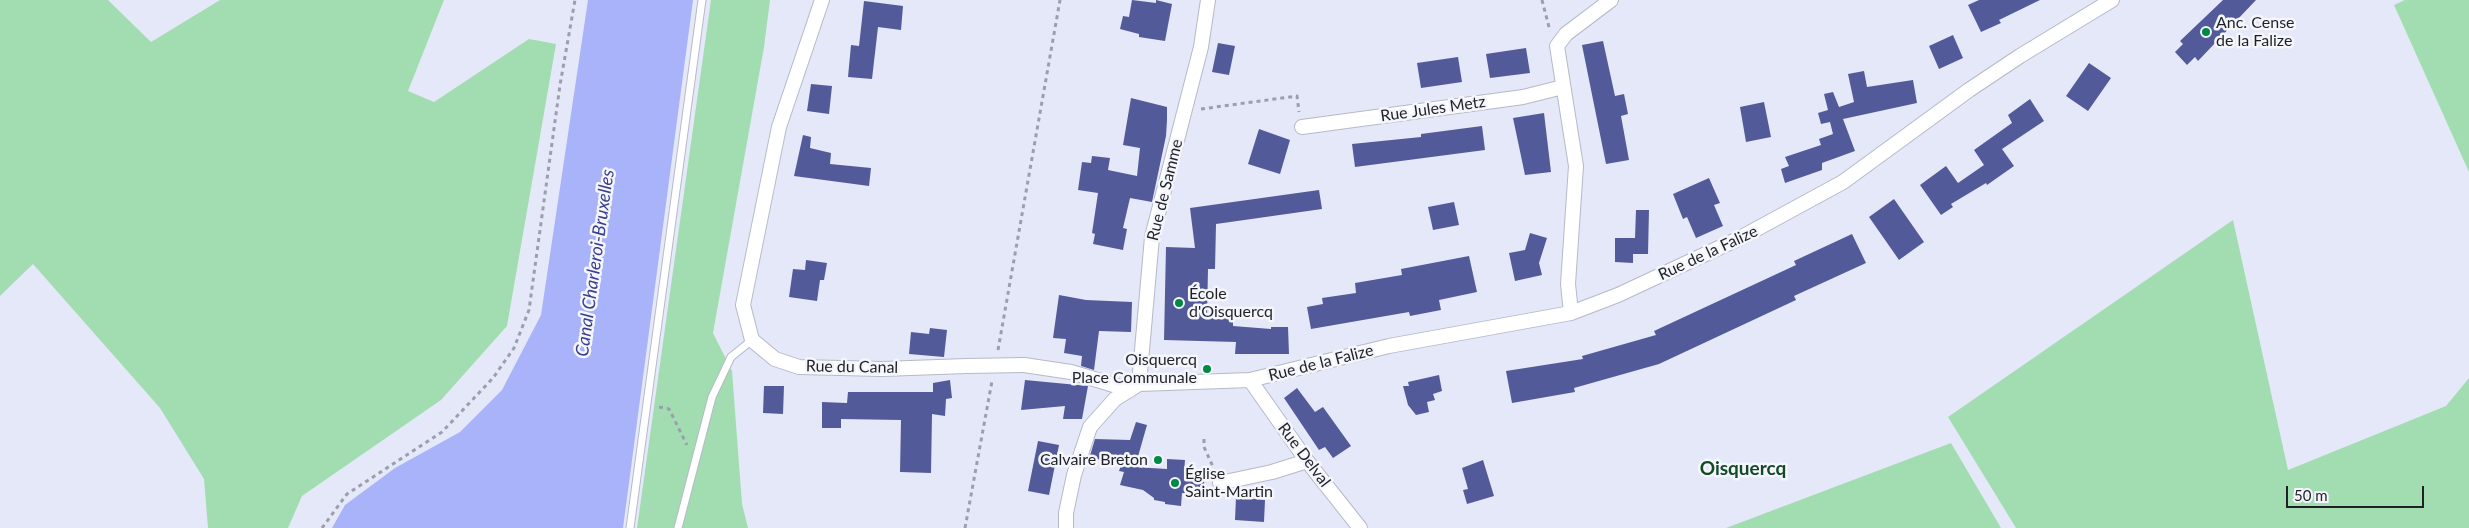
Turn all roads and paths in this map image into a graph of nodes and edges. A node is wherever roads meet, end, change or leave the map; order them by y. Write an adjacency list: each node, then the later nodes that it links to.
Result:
1 (575, 0): 24 (path)
2 (702, 0): 19 (lane)
3 (822, 0): 14 (street)
4 (1060, 0): 15 (path)
5 (1208, 0): 11 (street, Rue de Samme)
6 (1542, 0): 9 (path)
7 (1611, 0): 9 (street)
8 (2112, 0): 13 (street, Rue de la Falize)
9 (1557, 46): 10 (street)
10 (1563, 87): 12 (street, Rue Jules Metz); 13 (street)
11 (1186, 110): 12 (path); 18 (street, Rue de Samme)
12 (1302, 127)
13 (1571, 313): 17 (street, Rue de la Falize)
14 (752, 340): 18 (street, Rue du Canal, bridge); 22 (lane)
15 (997, 353)
16 (994, 372): 27 (path)
17 (1250, 380): 18 (street, Rue de la Falize); 21 (street, Rue Delval)
18 (1134, 387): 28 (street)
19 (646, 405): 22 (path); 25 (lane)
20 (1204, 439): 23 (path)
21 (1307, 460): 23 (street); 29 (street, Rue Delval)
22 (696, 462): 26 (lane)
23 (1220, 484)
24 (322, 528)
25 (630, 528)
26 (678, 528)
27 (965, 528)
28 (1066, 528)
29 (1360, 528)

